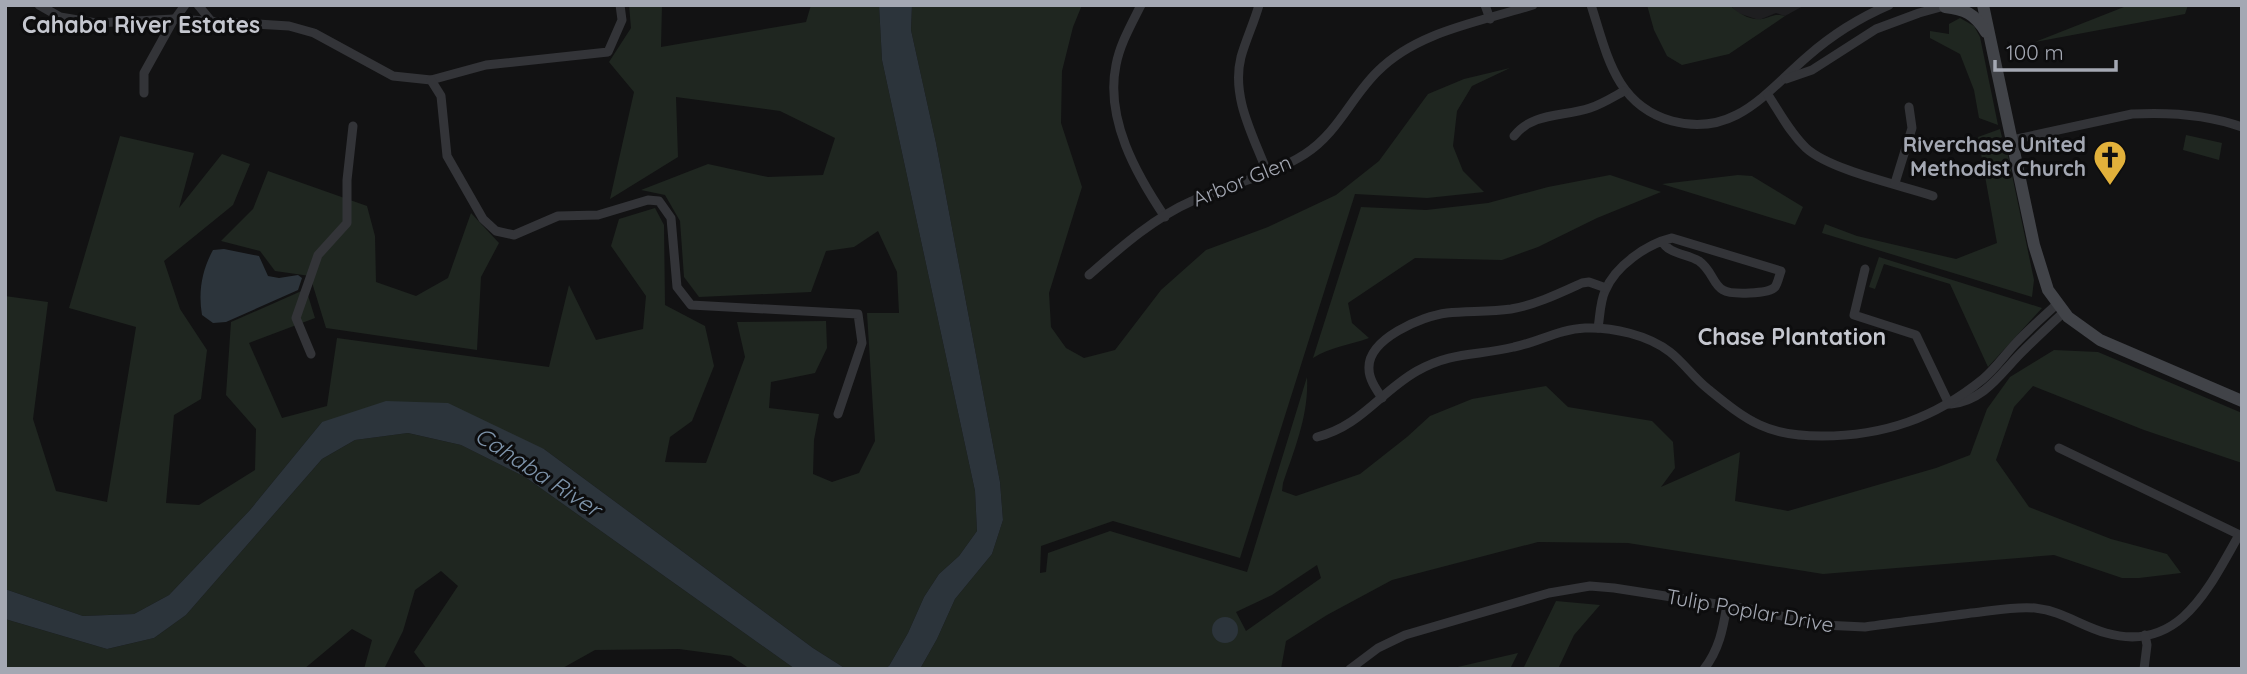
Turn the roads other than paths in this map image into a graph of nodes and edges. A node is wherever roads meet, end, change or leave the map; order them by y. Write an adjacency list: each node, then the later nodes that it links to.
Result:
1 (39, 5): 13 (street)
2 (185, 5): 13 (street)
3 (198, 5): 15 (street)
4 (620, 5): 18 (street)
5 (1141, 5): 30 (street)
6 (1259, 5): 27 (street)
7 (1485, 5): 14 (street)
8 (1533, 5): 14 (street, Arbor Glen)
9 (1591, 5): 19 (street)
10 (1889, 5): 17 (street)
11 (1983, 5): 16 (street)
12 (1946, 6): 16 (street); 17 (street)
13 (174, 19): 15 (street); 20 (street)
14 (1490, 19): 27 (street, Arbor Glen)
15 (212, 22): 18 (street)
16 (1990, 38): 26 (street)
17 (1785, 79): 21 (street)
18 (431, 80): 41 (street)
19 (1624, 91): 21 (street); 25 (street)
20 (144, 93)
21 (1768, 95): 28 (street)
22 (1909, 107): 28 (street)
23 (354, 126): 37 (street)
24 (2242, 127): 26 (street)
25 (1514, 136)
26 (2011, 140): 35 (street)
27 (1267, 172): 30 (street, Arbor Glen)
28 (1895, 183): 29 (street)
29 (1933, 196)
30 (1165, 217): 33 (street, Arbor Glen)
31 (1662, 241): 31 (street); 34 (street)
32 (1865, 269): 40 (street)
33 (1089, 275)
34 (1606, 288): 36 (street); 38 (street)
35 (2060, 308): 39 (street); 40 (street)
36 (1598, 328): 38 (street); 40 (street)
37 (311, 354)
38 (1382, 398): 42 (street)
39 (2242, 401)
40 (1949, 404)
41 (838, 414)
42 (1317, 437)
43 (2059, 448): 44 (street)
44 (2240, 536): 46 (street, Tulip Poplar Drive)
45 (1727, 605): 46 (street, Tulip Poplar Drive); 47 (street, Tulip Poplar Drive); 48 (street)
46 (2145, 635): 49 (street)
47 (1350, 669)
48 (1704, 669)
49 (2144, 669)

